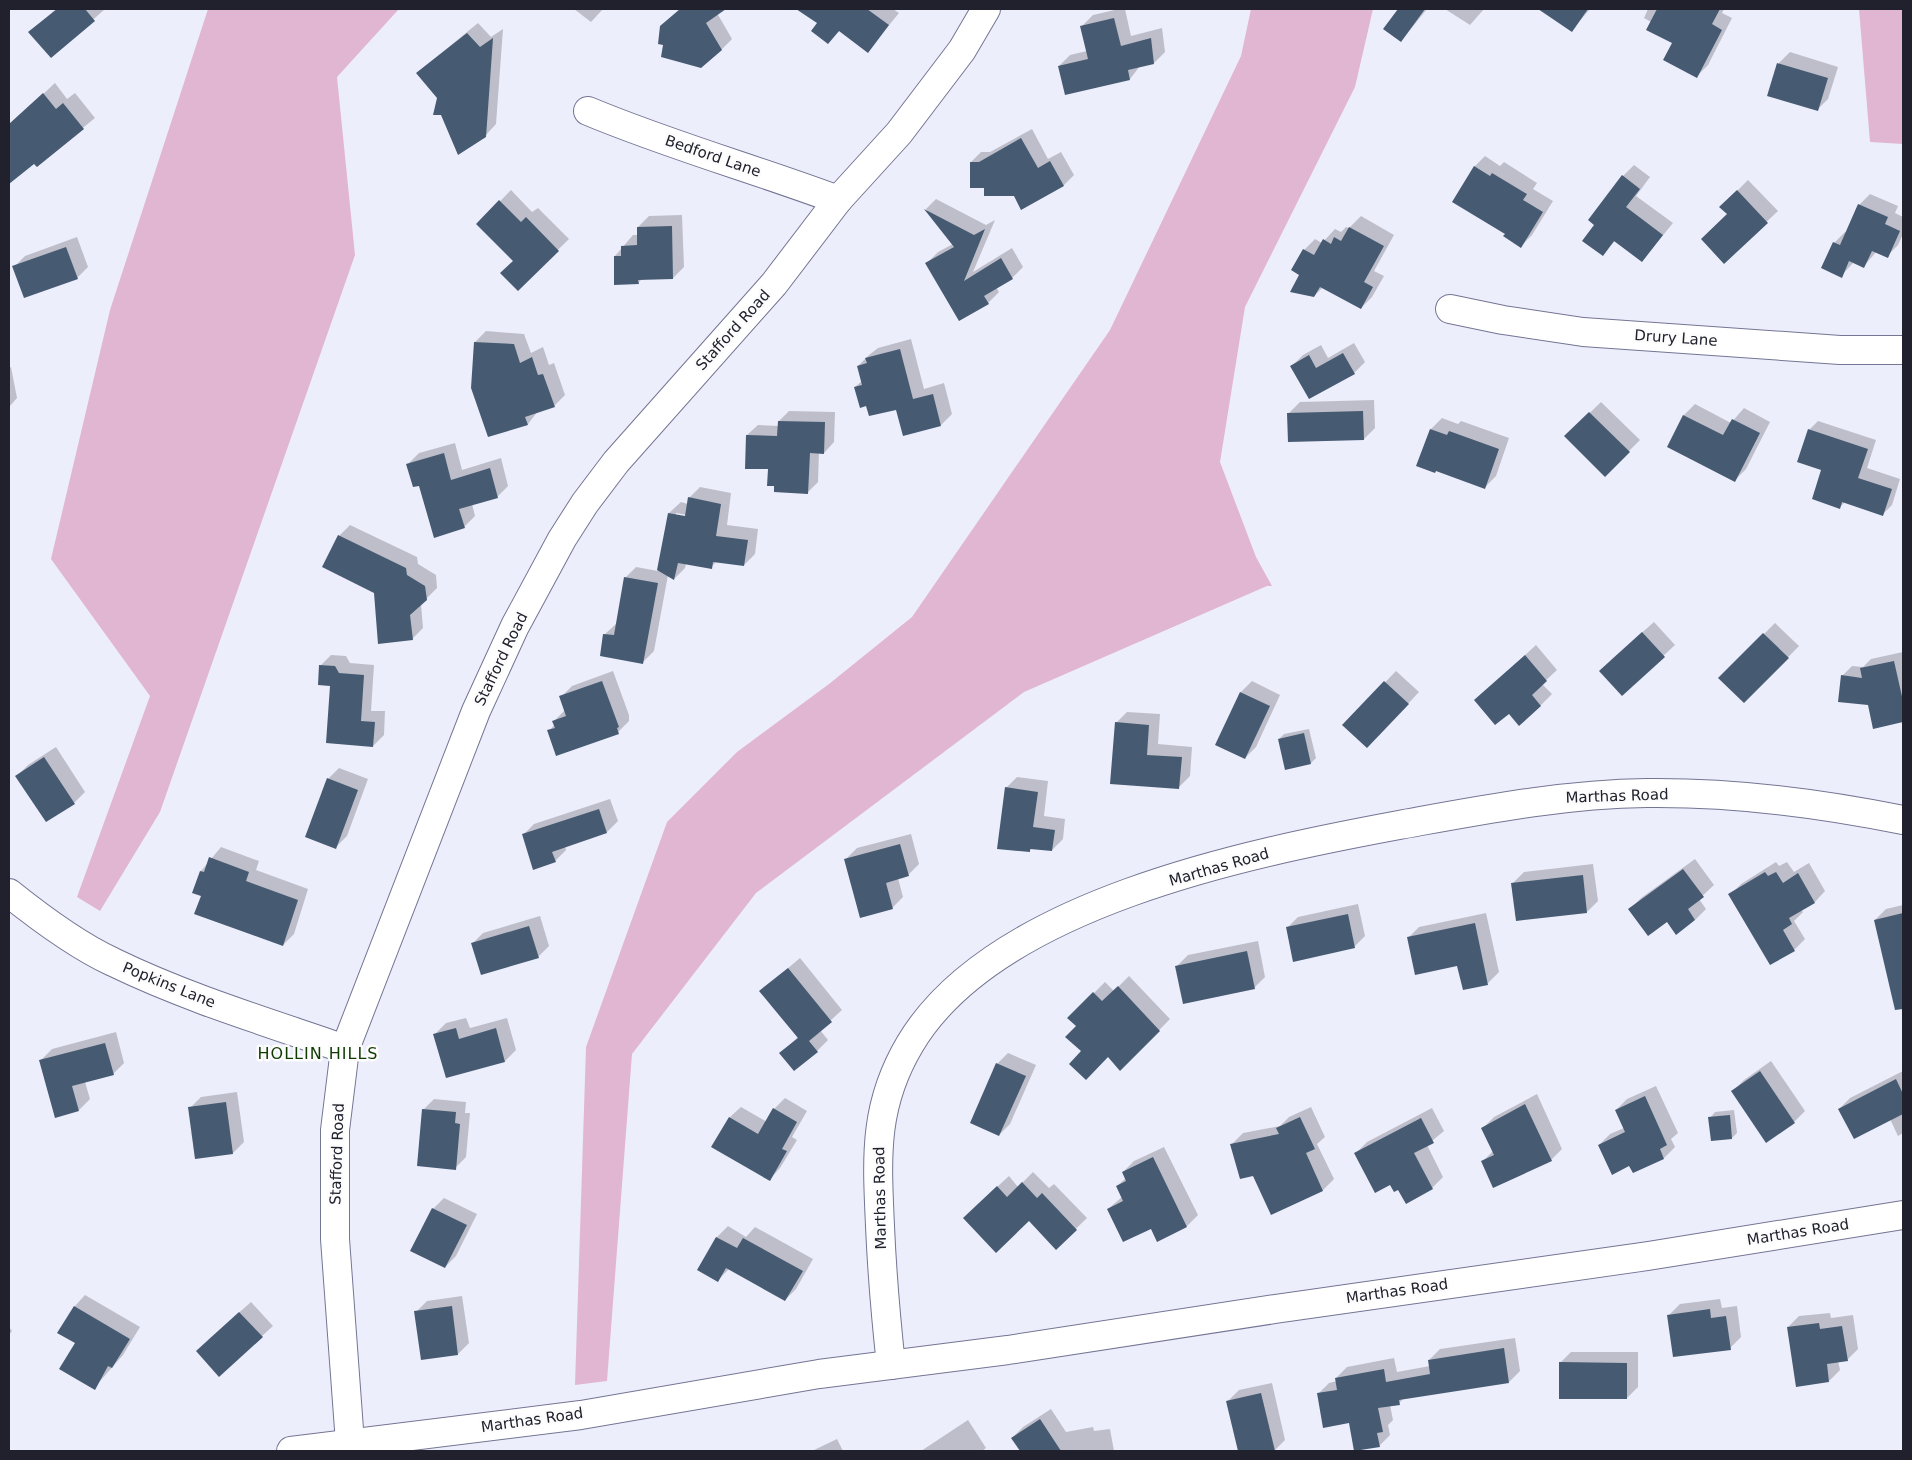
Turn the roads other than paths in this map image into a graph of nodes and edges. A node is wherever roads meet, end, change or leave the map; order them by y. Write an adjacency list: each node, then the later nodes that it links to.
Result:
1 (986, 9): 3 (street, Stafford Road)
2 (588, 111): 3 (street, Bedford Lane)
3 (838, 200): 8 (street, Stafford Road)
4 (1450, 310): 5 (street, Drury Lane)
5 (1903, 350)
6 (1903, 820): 10 (street, Marthas Road)
7 (9, 893): 8 (street, Popkins Lane)
8 (345, 1049): 11 (street, Stafford Road)
9 (1903, 1216): 10 (street, Marthas Road)
10 (891, 1365): 11 (street, Marthas Road)
11 (350, 1443): 12 (street, Marthas Road)
12 (292, 1451)

